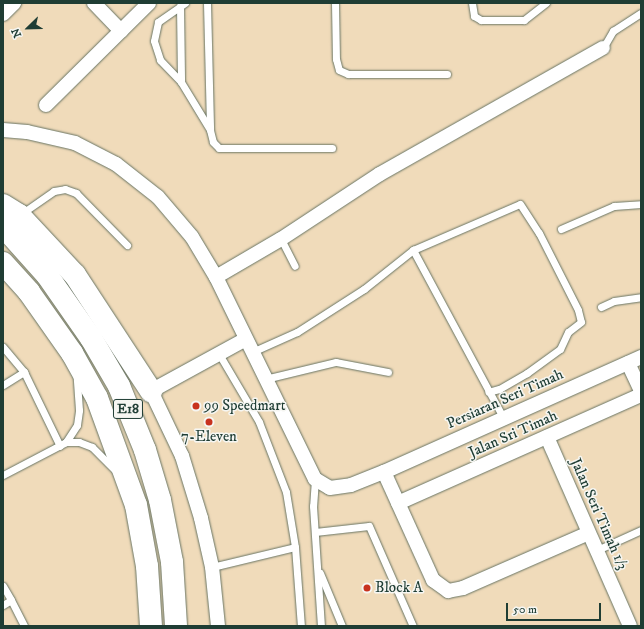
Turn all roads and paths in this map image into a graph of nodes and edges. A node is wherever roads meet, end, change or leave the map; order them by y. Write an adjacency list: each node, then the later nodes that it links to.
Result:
1 (14, 3): 10 (street)
2 (94, 3): 11 (street)
3 (149, 3): 11 (street)
4 (207, 3): 17 (lane)
5 (335, 3): 13 (lane)
6 (472, 3): 7 (lane)
7 (546, 3)
8 (182, 4): 14 (lane); 14 (lane)
9 (641, 13): 12 (lane)
10 (3, 14)
11 (121, 31): 15 (street)
12 (603, 48): 22 (street)
13 (446, 74)
14 (181, 82): 17 (lane)
15 (46, 105)
16 (3, 130): 27 (street)
17 (210, 130): 18 (lane)
18 (332, 148)
19 (641, 204): 21 (lane)
20 (8, 215): 23 (lane); 39 (highway); 63 (highway, E18)
21 (560, 229)
22 (281, 239): 26 (lane); 27 (street)
23 (127, 245)
24 (413, 250): 30 (lane); 41 (lane); 41 (lane)
25 (3, 263): 32 (highway, E18)
26 (295, 266)
27 (216, 277): 30 (street)
28 (641, 296): 29 (lane)
29 (601, 307)
30 (249, 346): 33 (street); 37 (street)
31 (3, 347): 35 (lane)
32 (72, 353): 45 (lane); 50 (highway, E18)
33 (219, 354): 39 (street); 54 (lane)
34 (635, 360): 40 (street); 43 (street, Persiaran Seri Timah)
35 (24, 372): 38 (lane); 45 (lane)
36 (388, 372): 37 (lane)
37 (265, 379): 48 (street)
38 (3, 385)
39 (151, 391): 56 (street)
40 (641, 391)
41 (488, 392): 43 (lane)
42 (641, 395): 44 (street, Jalan Sri Timah)
43 (504, 419): 46 (street, Persiaran Seri Timah)
44 (547, 437): 49 (street, Jalan Sri Timah); 53 (street, Jalan Seri Timah 1/3)
45 (63, 444): 47 (lane); 50 (lane)
46 (384, 472): 48 (street, Persiaran Seri Timah); 49 (street)
47 (3, 475)
48 (315, 480): 52 (lane)
49 (398, 503): 53 (street)
50 (136, 506): 62 (highway, E18)
51 (641, 530): 55 (lane)
52 (315, 532): 57 (lane); 68 (lane)
53 (589, 533): 55 (street, Jalan Seri Timah 1/3)
54 (295, 547): 56 (lane); 65 (lane)
55 (597, 550): 69 (street, Jalan Seri Timah 1/3)
56 (212, 567): 64 (street)
57 (318, 567): 66 (lane); 67 (lane)
58 (3, 586): 59 (lane)
59 (11, 600): 60 (lane); 61 (lane)
60 (3, 605)
61 (24, 626)
62 (151, 626)
63 (176, 626)
64 (218, 626)
65 (301, 626)
66 (321, 626)
67 (342, 626)
68 (414, 626)
69 (630, 626)

